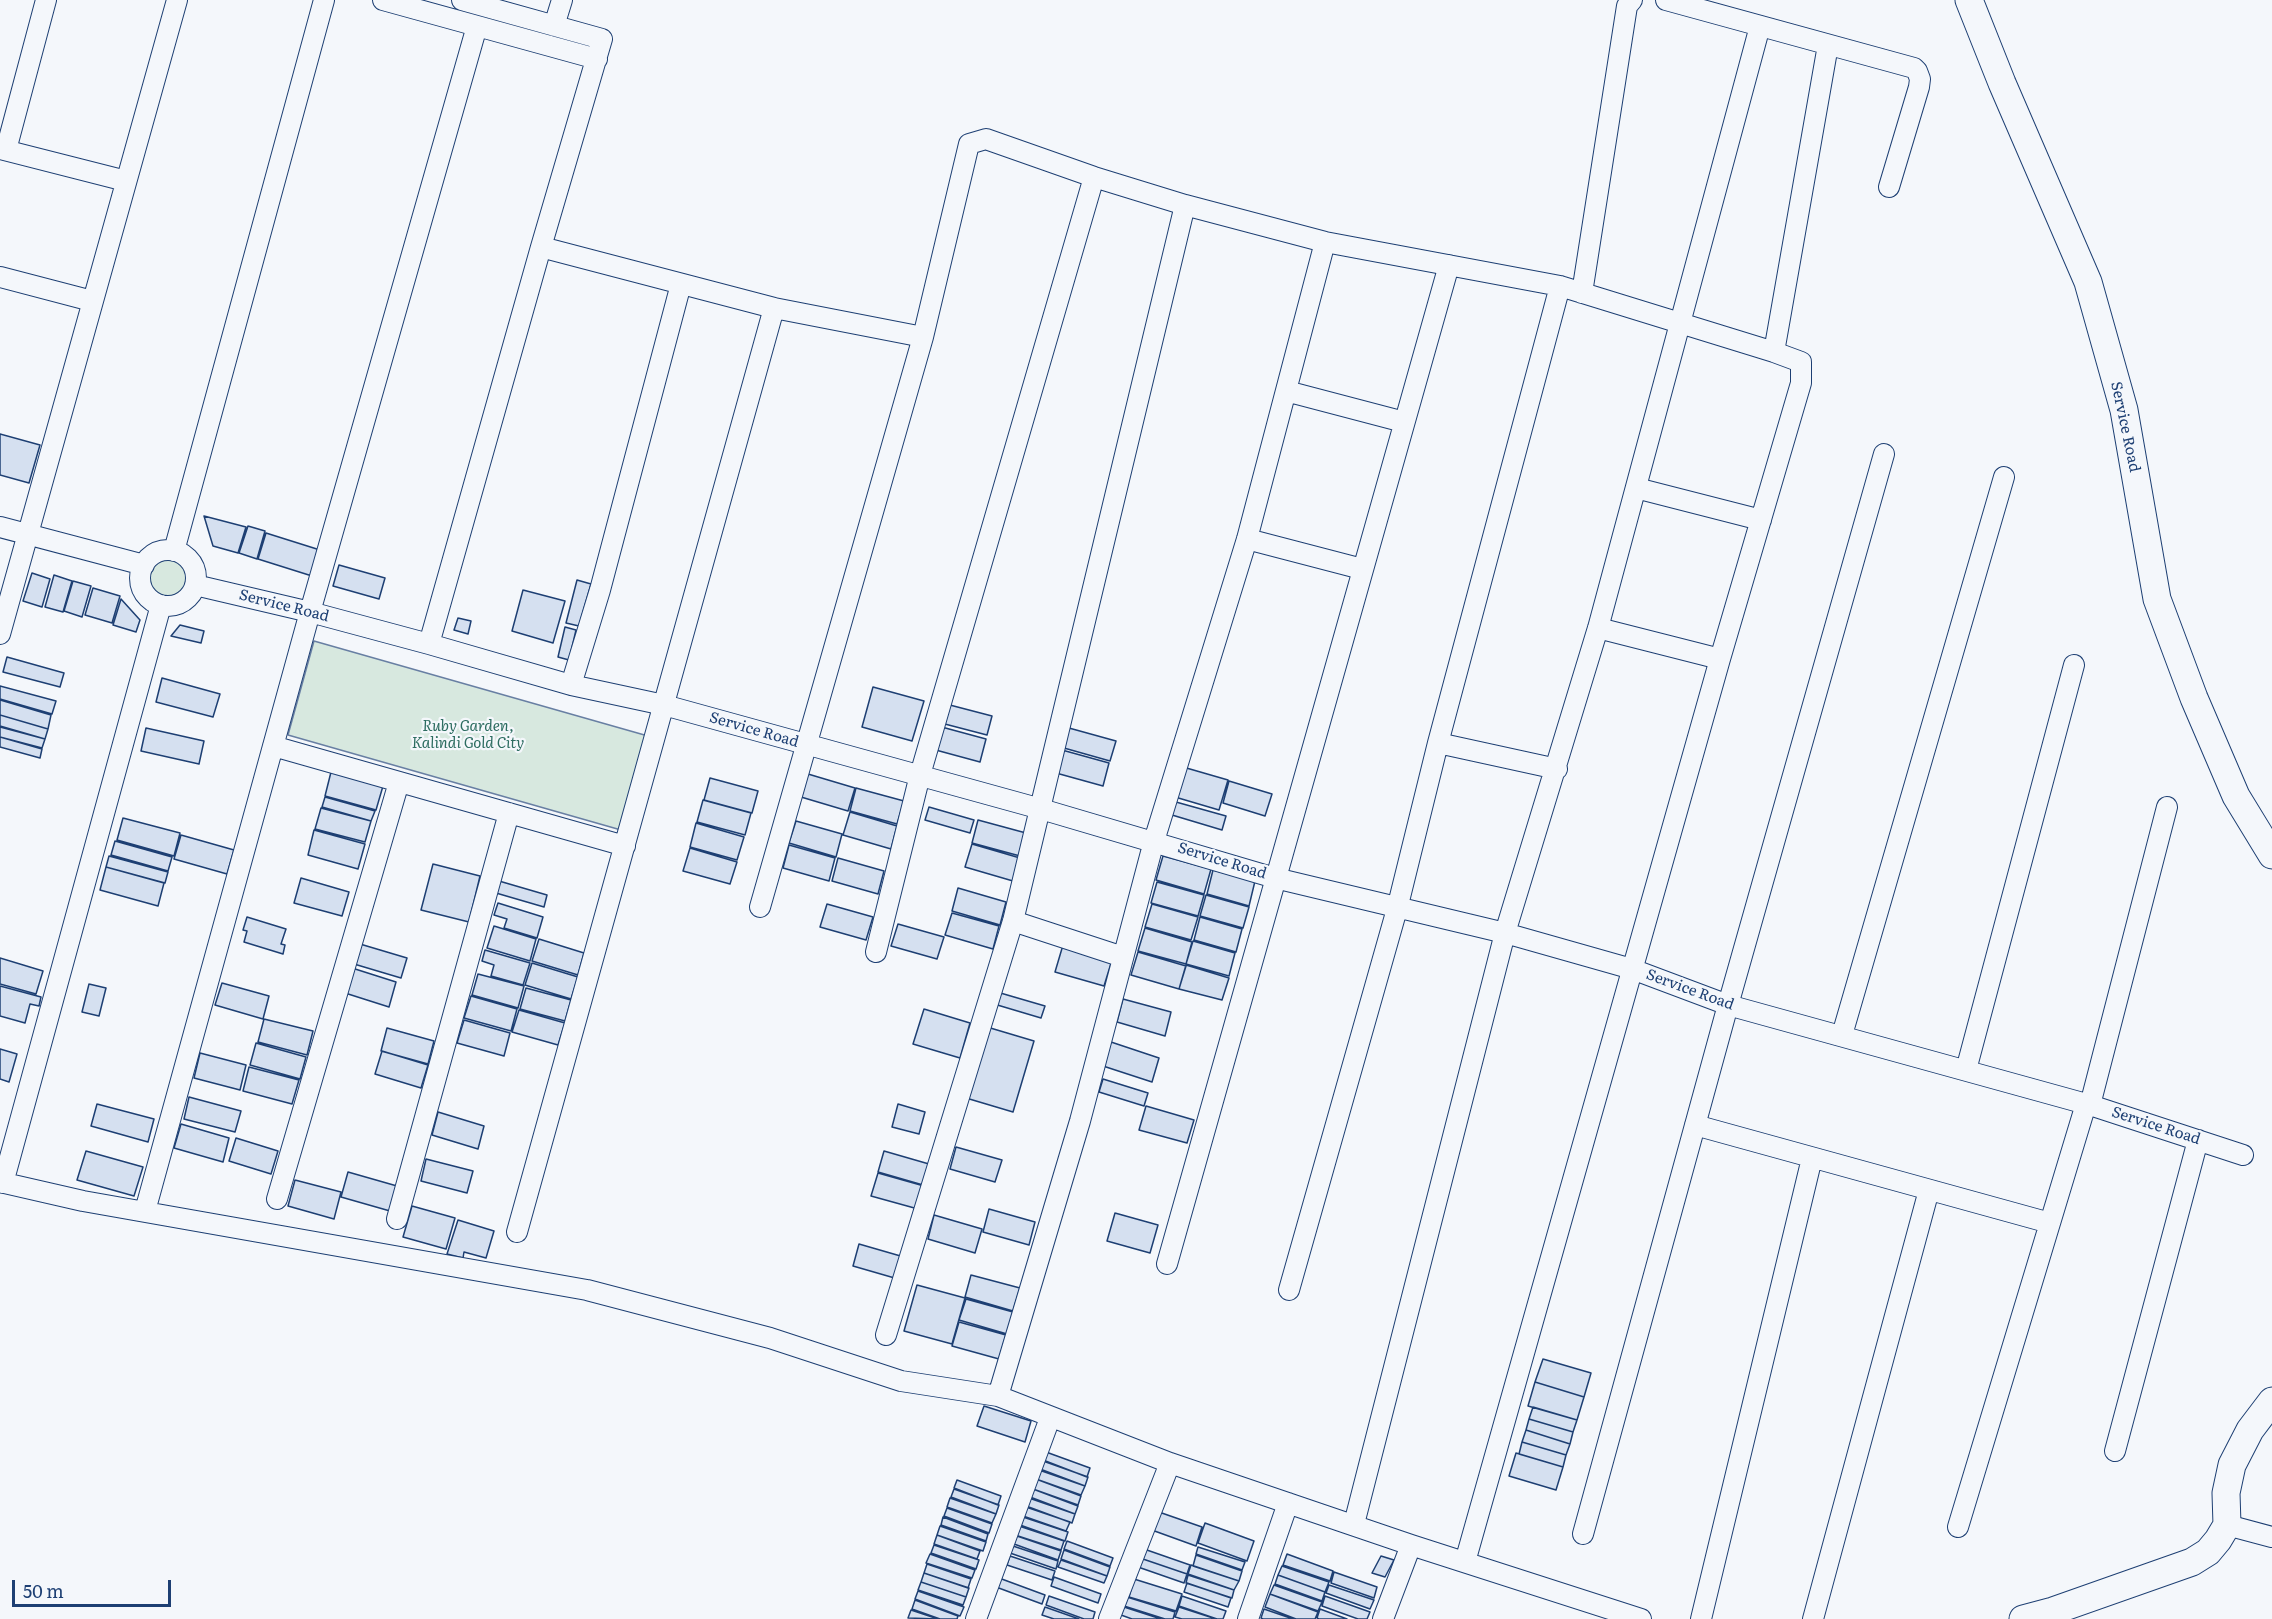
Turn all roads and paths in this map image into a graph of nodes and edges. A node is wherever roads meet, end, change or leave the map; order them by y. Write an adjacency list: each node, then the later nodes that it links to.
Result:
1 (46, 0): 15 (street)
2 (177, 0): 17 (street)
3 (324, 0): 41 (street)
4 (383, 0): 10 (street)
5 (464, 0): 11 (street)
6 (562, 0): 11 (street)
7 (1632, 0): 26 (street)
8 (1666, 0): 12 (street)
9 (1969, 0): 65 (street, Service Road)
10 (477, 26): 14 (street); 46 (street)
11 (554, 26): 14 (street)
12 (1760, 26): 13 (street); 29 (street)
13 (1828, 45): 18 (street); 31 (street)
14 (597, 60): 21 (street)
15 (3, 150): 17 (street)
16 (1094, 177): 19 (street); 30 (street); 58 (street)
17 (126, 181): 27 (street)
18 (1889, 187)
19 (1185, 205): 20 (street); 61 (street)
20 (1325, 242): 22 (street); 32 (street)
21 (541, 247): 24 (street); 49 (street)
22 (1449, 265): 25 (street); 33 (street)
23 (0, 277): 27 (street)
24 (681, 284): 28 (street); 52 (street)
25 (1560, 286): 26 (street); 54 (street)
26 (1582, 293): 29 (street)
27 (92, 301): 39 (street)
28 (774, 308): 30 (street); 53 (street)
29 (1680, 324): 31 (street); 36 (street)
30 (922, 337): 55 (street)
31 (1774, 352): 37 (street)
32 (1286, 391): 33 (street); 40 (street)
33 (1404, 422): 43 (street)
34 (1884, 453): 74 (street)
35 (2004, 477): 75 (street)
36 (1636, 488): 37 (street); 47 (street)
37 (1761, 520): 50 (street)
38 (0, 527): 39 (street)
39 (27, 534): 42 (street); 48 (street)
40 (1247, 538): 43 (street); 63 (street)
41 (174, 551): 42 (street); 44 (street)
42 (144, 565): 45 (street)
43 (1362, 569): 66 (street)
44 (195, 585): 45 (street); 46 (street, Service Road)
45 (161, 605): 82 (street)
46 (310, 612): 49 (street, Service Road); 56 (street)
47 (1598, 627): 50 (street); 57 (street)
48 (0, 634)
49 (429, 644): 52 (street, Service Road)
50 (1720, 659): 73 (street)
51 (2074, 665): 76 (street)
52 (571, 685): 53 (street, Service Road)
53 (664, 705): 55 (street, Service Road); 64 (street)
54 (1438, 743): 57 (street); 68 (street)
55 (806, 745): 58 (street, Service Road); 67 (street)
56 (273, 746): 59 (street); 85 (street)
57 (1557, 769): 70 (street)
58 (920, 775): 61 (street, Service Road); 71 (street)
59 (399, 782): 62 (street); 84 (street)
60 (2167, 807): 77 (street)
61 (1041, 809): 63 (street, Service Road); 69 (street)
62 (509, 813): 64 (street); 86 (street)
63 (1154, 841): 66 (street, Service Road); 72 (street)
64 (625, 846): 88 (street)
65 (2272, 855)
66 (1275, 878): 68 (street, Service Road); 89 (street)
67 (760, 907)
68 (1397, 909): 70 (street, Service Road); 90 (street)
69 (1013, 921): 72 (street); 91 (street)
70 (1505, 933): 73 (street, Service Road); 98 (street)
71 (876, 952)
72 (1123, 957): 92 (street)
73 (1632, 969): 74 (street, Service Road); 104 (street)
74 (1728, 1005): 75 (street, Service Road); 78 (street)
75 (1842, 1035): 76 (street, Service Road)
76 (1966, 1070): 77 (street, Service Road)
77 (2088, 1104): 79 (street, Service Road); 87 (street)
78 (1695, 1125): 81 (street); 101 (street)
79 (2198, 1140): 80 (street, Service Road); 95 (street)
80 (2243, 1155)
81 (1812, 1158): 83 (street); 110 (street)
82 (2, 1182): 85 (street)
83 (1929, 1190): 87 (street); 111 (street)
84 (277, 1199)
85 (145, 1211): 92 (street)
86 (397, 1219)
87 (2050, 1224): 100 (street)
88 (517, 1232)
89 (1167, 1264)
90 (1289, 1290)
91 (886, 1335)
92 (998, 1396): 94 (street)
93 (2272, 1401): 99 (street)
94 (1050, 1418): 96 (street); 105 (street)
95 (2115, 1451)
96 (1170, 1463): 97 (street); 106 (street)
97 (1288, 1503): 98 (street); 107 (street)
98 (1354, 1524): 103 (street)
99 (2227, 1525): 102 (street); 112 (street)
100 (1958, 1527)
101 (1583, 1534)
102 (2272, 1537)
103 (1411, 1545): 104 (street); 108 (street)
104 (1465, 1562): 109 (street)
105 (976, 1619)
106 (1109, 1619)
107 (1248, 1619)
108 (1383, 1619)
109 (1641, 1619)
110 (1701, 1619)
111 (1813, 1619)
112 (2024, 1619)

